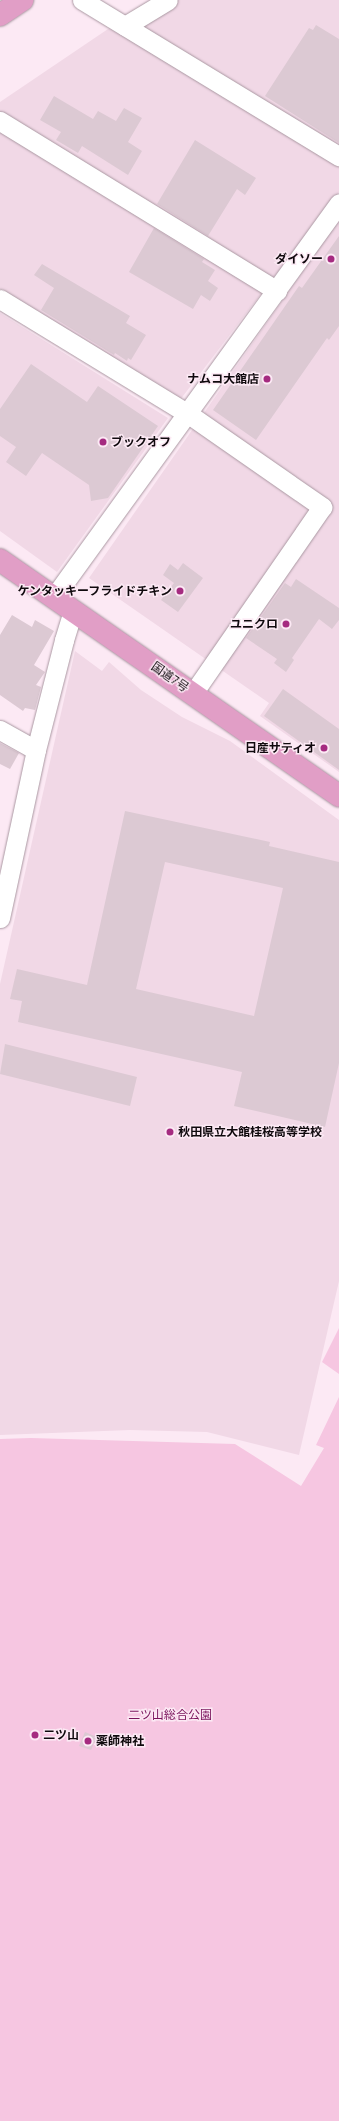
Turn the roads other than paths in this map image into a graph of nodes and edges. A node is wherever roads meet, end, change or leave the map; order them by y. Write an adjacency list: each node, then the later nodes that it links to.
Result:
1 (4, 0): 5 (highway)
2 (22, 0): 6 (highway)
3 (82, 0): 7 (street)
4 (168, 0): 7 (street)
5 (0, 3)
6 (0, 15)
7 (125, 26): 9 (street)
8 (0, 121): 11 (street)
9 (339, 156)
10 (339, 203): 11 (street)
11 (277, 292): 13 (street)
12 (0, 299): 13 (street)
13 (187, 413): 15 (street); 17 (street)
14 (0, 560): 15 (highway, 国道7号)
15 (54, 597): 16 (highway, 国道7号)
16 (73, 610): 17 (highway, 国道7号); 19 (street)
17 (193, 693): 20 (highway, 国道7号)
18 (0, 730): 19 (street)
19 (36, 750): 21 (street)
20 (339, 796)
21 (0, 918)

